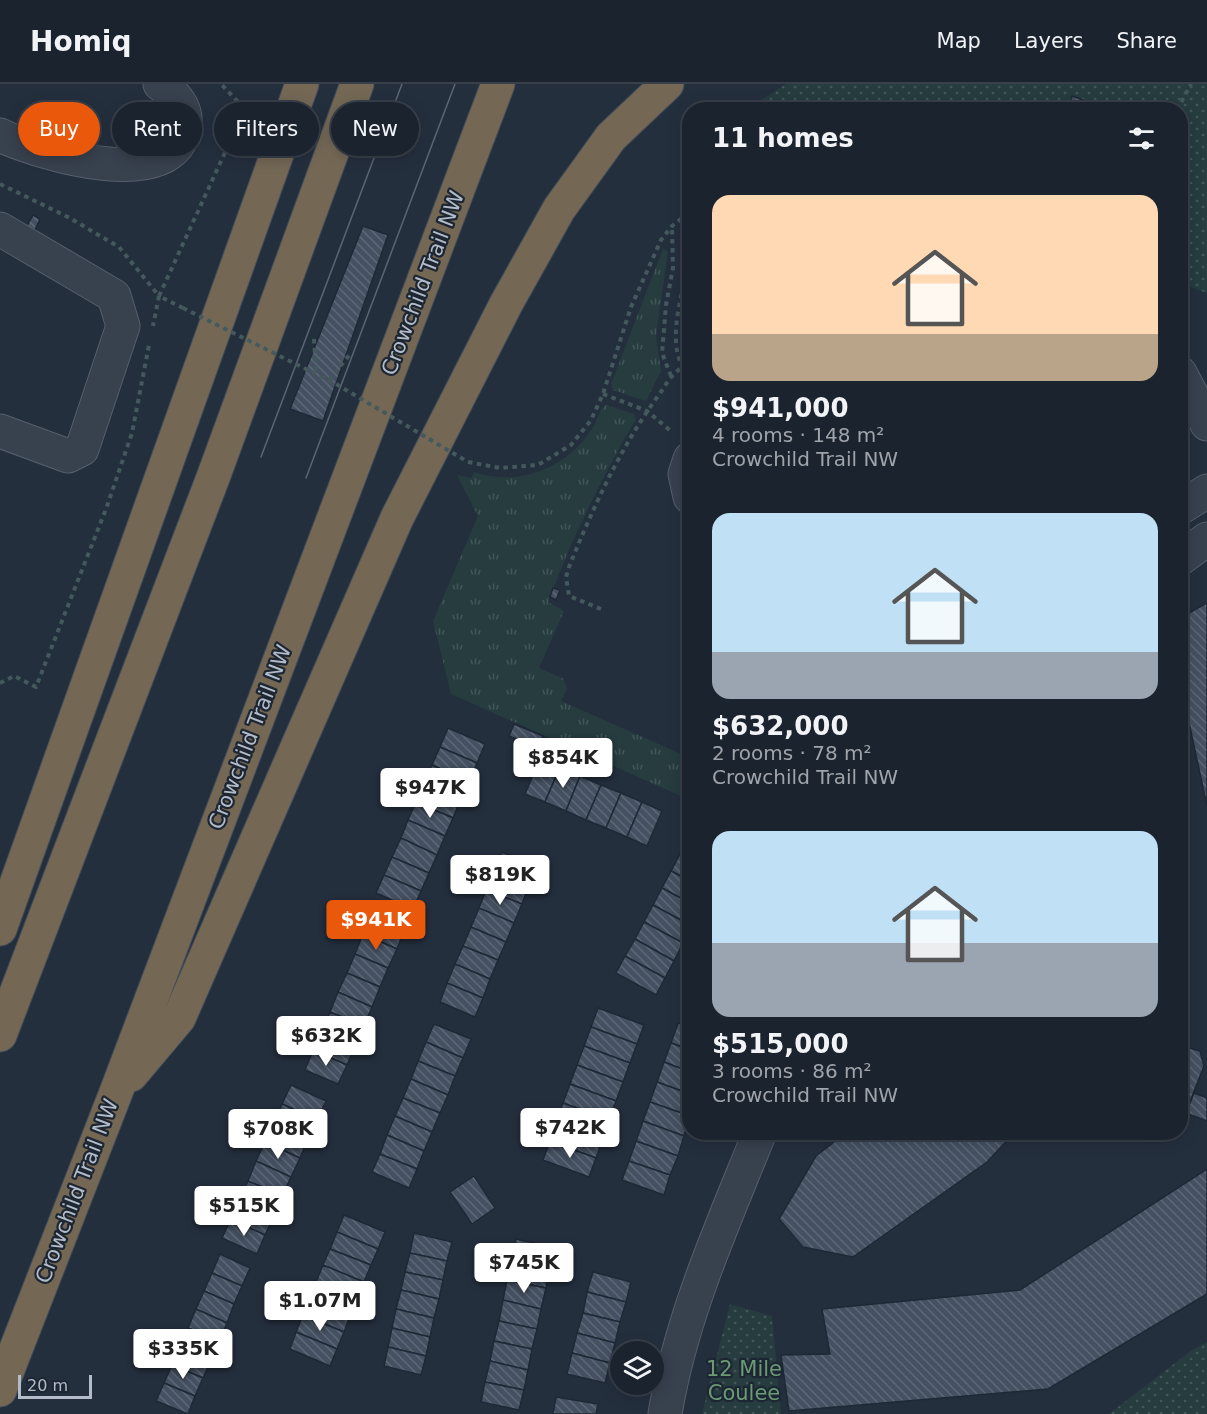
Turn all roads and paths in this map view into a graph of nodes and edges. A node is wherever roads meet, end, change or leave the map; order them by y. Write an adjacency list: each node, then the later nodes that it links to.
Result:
1 (160, 84): 9 (street)
2 (220, 84): 14 (path)
3 (302, 84): 34 (highway)
4 (357, 84): 35 (highway)
5 (498, 84): 36 (highway, Crowchild Trail NW)
6 (667, 84): 36 (highway)
7 (1191, 84): 8 (path)
8 (1181, 102)
9 (0, 135)
10 (0, 184): 14 (path)
11 (682, 218): 12 (path)
12 (672, 226): 20 (path); 23 (path)
13 (0, 229): 26 (street)
14 (159, 296): 19 (path, bridge); 33 (path)
15 (682, 301): 18 (path)
16 (314, 339): 19 (path)
17 (351, 353): 21 (path)
18 (681, 368): 20 (path)
19 (316, 374): 21 (path, bridge)
20 (671, 376): 24 (path)
21 (329, 380): 23 (path, bridge)
22 (1188, 388): 25 (street)
23 (603, 394): 24 (path)
24 (647, 411): 27 (path); 32 (path)
25 (1207, 424)
26 (0, 431)
27 (672, 432)
28 (1207, 491): 29 (street)
29 (1188, 503)
30 (1207, 539): 31 (street)
31 (1188, 553)
32 (601, 609)
33 (0, 682)
34 (0, 929)
35 (0, 1035)
36 (115, 1095): 38 (highway, Crowchild Trail NW)
37 (757, 1140): 39 (street)
38 (0, 1390)
39 (665, 1414)

